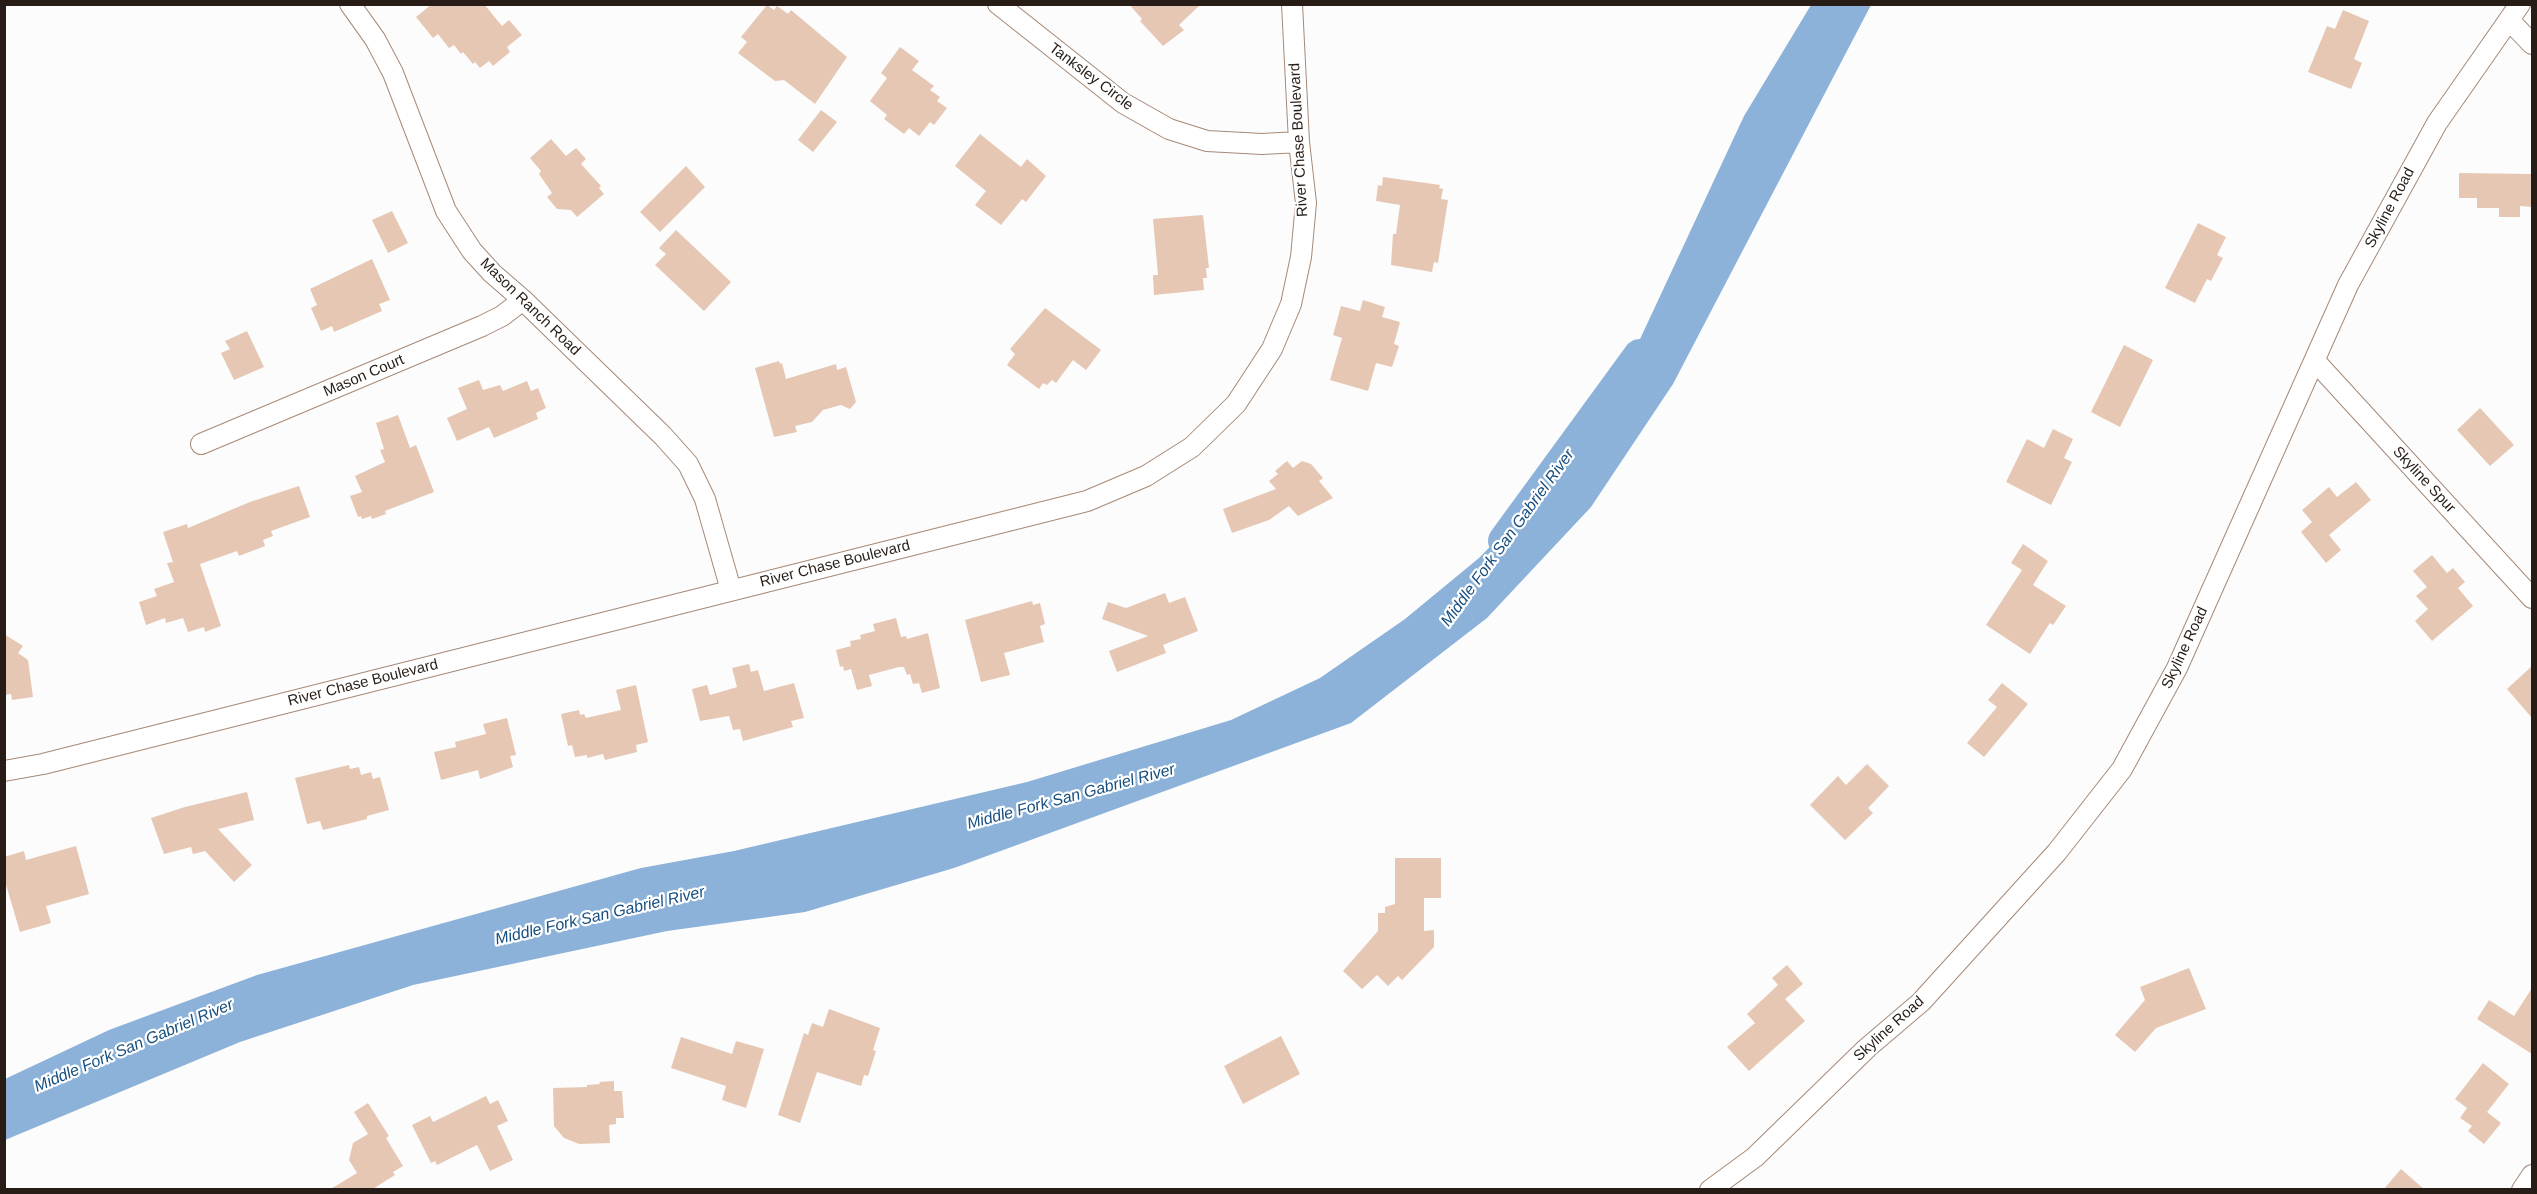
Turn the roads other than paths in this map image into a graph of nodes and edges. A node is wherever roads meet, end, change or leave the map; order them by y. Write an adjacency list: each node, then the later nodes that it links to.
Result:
1 (350, 4): 7 (street, Mason Ranch Road)
2 (998, 4): 6 (street, Tanksley Circle)
3 (1292, 4): 6 (street, River Chase Boulevard)
4 (2515, 12): 5 (street); 8 (street, Skyline Road)
5 (2532, 44)
6 (1299, 141): 10 (street, River Chase Boulevard)
7 (523, 300): 9 (street, Mason Court); 10 (street, Mason Ranch Road)
8 (2315, 361): 11 (street, Skyline Spur); 14 (street, Skyline Road)
9 (201, 444)
10 (731, 590): 12 (street, River Chase Boulevard)
11 (2532, 598)
12 (4, 771)
13 (2532, 1175): 15 (street)
14 (1710, 1190)
15 (2523, 1190)

